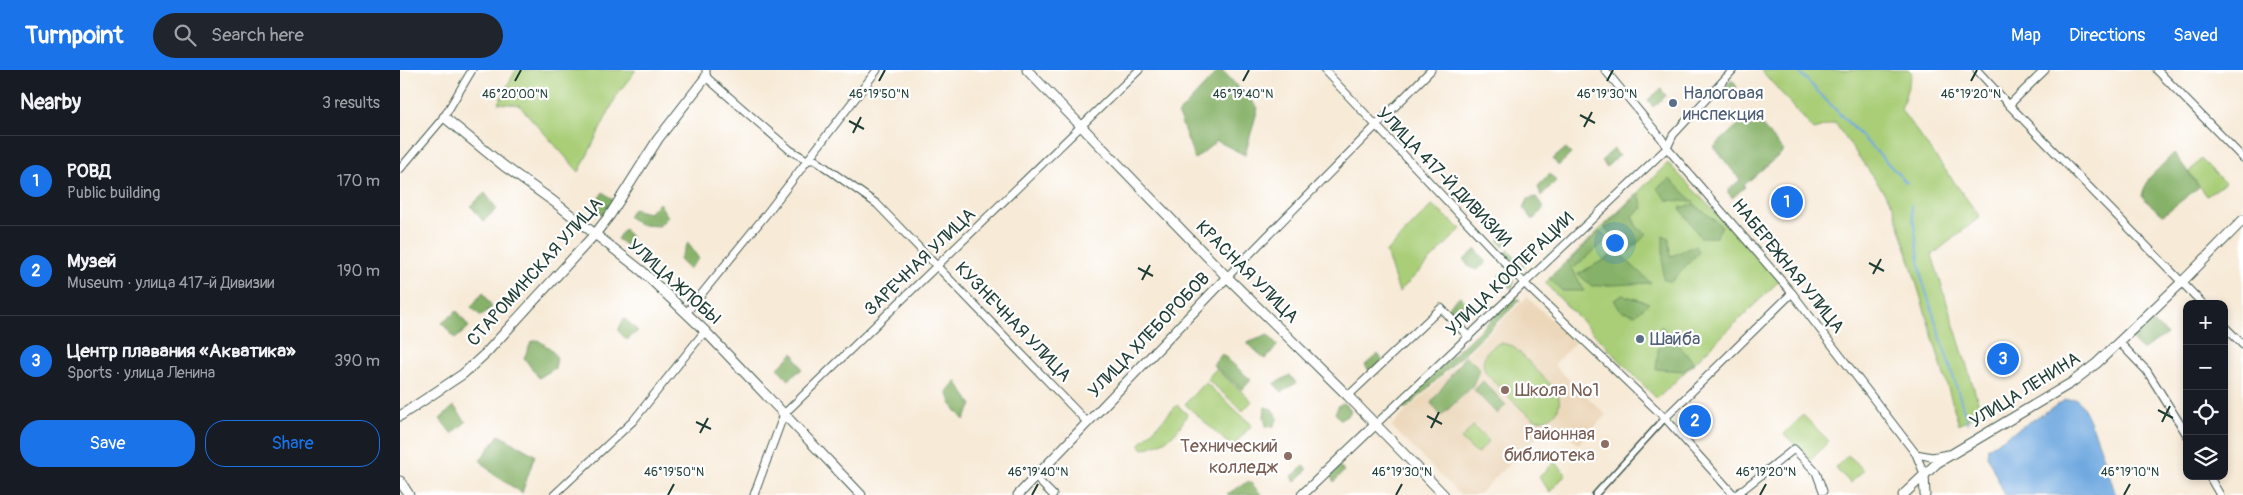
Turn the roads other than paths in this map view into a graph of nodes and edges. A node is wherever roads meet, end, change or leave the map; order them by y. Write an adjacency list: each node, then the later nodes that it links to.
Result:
1 (472, 70): 14 (street)
2 (877, 70): 19 (street)
3 (1028, 70): 15 (street, КРАСНАЯ УЛИЦА)
4 (1139, 70): 15 (street, ЗАРЕЧНАЯ УЛИЦА)
5 (1324, 70): 16 (street, УЛИЦА 417-Й ДИВИЗИИ)
6 (1431, 70): 16 (street, УЛИЦА ХЛЕБОРОБОВ)
7 (1605, 70): 17 (street, НАБЕРЕЖНАЯ УЛИЦА)
8 (1733, 70): 17 (street, УЛИЦА КООПЕРАЦИИ)
9 (1978, 70): 13 (street)
10 (2045, 70): 13 (street)
11 (2157, 70): 18 (street)
12 (706, 73): 19 (street, КУЗНЕЧНАЯ УЛИЦА); 22 (street, СТАРОМИНСКАЯ УЛИЦА)
13 (2009, 105): 25 (street)
14 (444, 117): 20 (street); 22 (street, УЛИЦА ЖЛОБЫ)
15 (1081, 126): 23 (street, ЗАРЕЧНАЯ УЛИЦА); 24 (street, КРАСНАЯ УЛИЦА)
16 (1375, 127): 24 (street, УЛИЦА ХЛЕБОРОБОВ); 26 (street, УЛИЦА 417-Й ДИВИЗИИ)
17 (1667, 148): 26 (street, УЛИЦА КООПЕРАЦИИ); 27 (street, НАБЕРЕЖНАЯ УЛИЦА)
18 (2243, 158)
19 (807, 160): 23 (street, КУЗНЕЧНАЯ УЛИЦА); 29 (street)
20 (400, 169)
21 (2243, 220): 25 (street, УЛИЦА ЛЕНИНА)
22 (595, 234): 29 (street, УЛИЦА ЖЛОБЫ); 37 (street, СТАРОМИНСКАЯ УЛИЦА)
23 (938, 266): 36 (street, ЗАРЕЧНАЯ УЛИЦА); 39 (street, КУЗНЕЧНАЯ УЛИЦА)
24 (1227, 277): 35 (street, КРАСНАЯ УЛИЦА); 39 (street, УЛИЦА ХЛЕБОРОБОВ)
25 (2182, 282): 28 (street); 33 (street, УЛИЦА ЛЕНИНА)
26 (1525, 284): 32 (street, УЛИЦА КООПЕРАЦИИ); 38 (street, УЛИЦА 417-Й ДИВИЗИИ)
27 (1792, 293): 38 (street); 43 (street, НАБЕРЕЖНАЯ УЛИЦА)
28 (2198, 300)
29 (687, 312): 31 (street, УЛИЦА ЖЛОБЫ)
30 (2228, 330): 34 (street)
31 (705, 331): 36 (street, УЛИЦА ЖЛОБЫ); 50 (street)
32 (1469, 337): 35 (street); 40 (street, УЛИЦА КООПЕРАЦИИ)
33 (2119, 342): 41 (street); 42 (street, УЛИЦА ЛЕНИНА)
34 (2243, 345)
35 (1348, 396): 40 (street, КРАСНАЯ УЛИЦА)
36 (784, 414): 51 (street, ЗАРЕЧНАЯ УЛИЦА); 52 (street, УЛИЦА ЖЛОБЫ)
37 (400, 416)
38 (1665, 418): 57 (street); 58 (street, УЛИЦА 417-Й ДИВИЗИИ)
39 (1088, 423): 45 (street, УЛИЦА ХЛЕБОРОБОВ)
40 (1376, 424): 55 (street, УЛИЦА КООПЕРАЦИИ); 56 (street, КРАСНАЯ УЛИЦА)
41 (2183, 428)
42 (1956, 452): 43 (street); 44 (street, УЛИЦА ЛЕНИНА)
43 (1916, 454): 44 (street, НАБЕРЕЖНАЯ УЛИЦА)
44 (1924, 474): 59 (street, УЛИЦА ЛЕНИНА); 60 (street, НАБЕРЕЖНАЯ УЛИЦА)
45 (1035, 477): 53 (street, УЛИЦА ХЛЕБОРОБОВ); 54 (street)
46 (2211, 480): 61 (street)
47 (400, 481): 49 (street)
48 (1823, 491): 58 (street)
49 (409, 495)
50 (554, 495)
51 (754, 495)
52 (861, 495)
53 (1018, 495)
54 (1053, 495)
55 (1302, 495)
56 (1444, 495)
57 (1595, 495)
58 (1735, 495)
59 (1903, 495)
60 (1925, 495)
61 (2220, 495)

